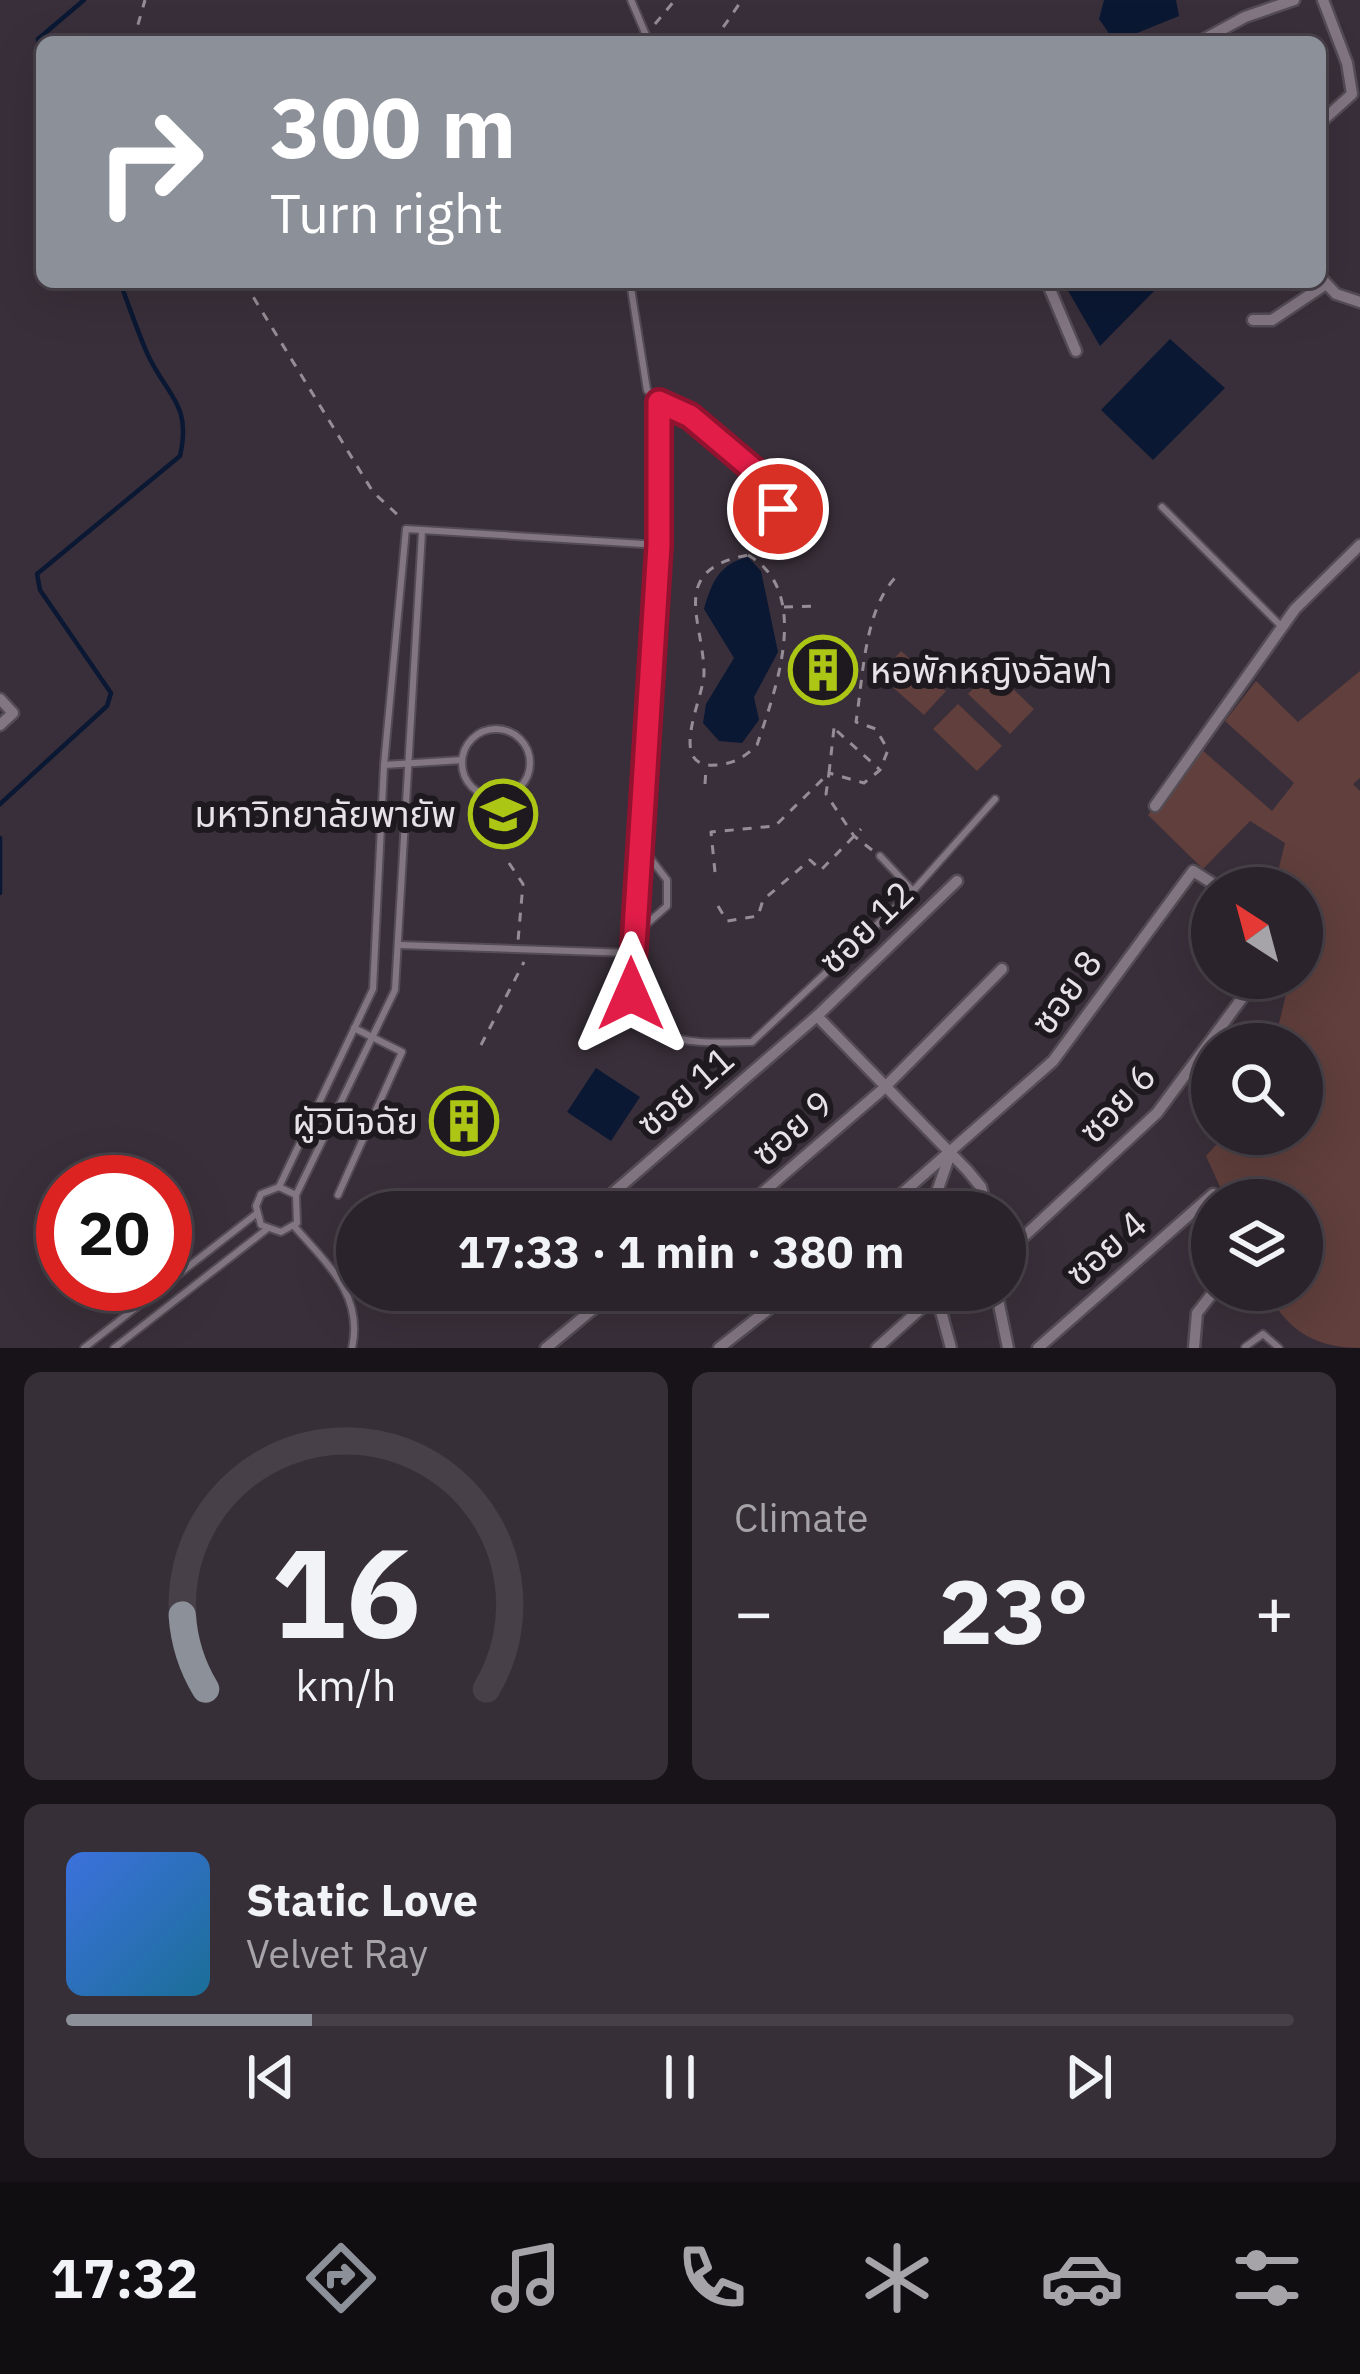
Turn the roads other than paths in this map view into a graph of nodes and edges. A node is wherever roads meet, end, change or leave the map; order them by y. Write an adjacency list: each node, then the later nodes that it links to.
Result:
1 (632, 0): 4 (lane)
2 (1294, 0): 5 (street)
3 (1323, 0): 6 (street)
4 (642, 36)
5 (1210, 36)
6 (1326, 118)
7 (1326, 283): 11 (street)
8 (631, 288): 14 (lane)
9 (1050, 288): 13 (street)
10 (1314, 288): 12 (street)
11 (1360, 302)
12 (1253, 320)
13 (1076, 351)
14 (659, 402): 16 (lane); 19 (lane)
15 (1162, 507): 20 (lane)
16 (778, 509)
17 (422, 532): 19 (lane); 24 (lane); 25 (lane)
18 (1360, 544): 20 (street)
19 (659, 545): 30 (lane)
20 (1282, 627): 28 (street)
21 (0, 699): 22 (street)
22 (0, 725)
23 (462, 760): 25 (lane); 26 (lane); 26 (lane)
24 (384, 765): 25 (lane); 41 (lane)
25 (405, 765): 36 (lane)
26 (500, 797): 29 (lane)
27 (995, 799): 34 (lane)
28 (1155, 806)
29 (498, 829)
30 (638, 842): 35 (lane); 35 (lane)
31 (880, 856): 34 (lane)
32 (1191, 872): 46 (street, ซอย 8)
33 (957, 881): 40 (street, ซอย 12)
34 (914, 891): 37 (lane)
35 (631, 938): 37 (lane)
36 (400, 945): 37 (lane); 42 (lane)
37 (630, 953)
38 (1002, 969): 43 (street, ซอย 9)
39 (1241, 999): 59 (street, ซอย 6)
40 (817, 1016): 43 (street); 49 (street, ซอย 11)
41 (354, 1028): 42 (lane); 47 (lane)
42 (376, 1036): 44 (lane); 45 (lane)
43 (883, 1088): 46 (street); 50 (street, ซอย 9)
44 (334, 1118): 45 (lane); 54 (lane)
45 (365, 1133): 48 (lane)
46 (949, 1157): 51 (street); 52 (street); 53 (street)
47 (279, 1186): 54 (lane); 56 (lane)
48 (340, 1191)
49 (615, 1191)
50 (764, 1191)
51 (907, 1191)
52 (935, 1191)
53 (982, 1191)
54 (296, 1195): 57 (lane)
55 (1191, 1213): 75 (street, ซอย 4)
56 (256, 1214): 58 (lane); 67 (lane)
57 (294, 1226): 58 (lane); 69 (lane)
58 (266, 1229): 68 (lane)
59 (1026, 1235)
60 (591, 1311): 70 (street)
61 (767, 1311): 71 (street)
62 (917, 1311): 72 (street)
63 (941, 1311): 73 (street)
64 (1000, 1311): 74 (street)
65 (1199, 1311): 76 (street)
66 (1245, 1347): 77 (lane)
67 (83, 1348)
68 (114, 1348)
69 (352, 1348)
70 (546, 1348)
71 (719, 1348)
72 (877, 1348)
73 (950, 1348)
74 (1008, 1348)
75 (1038, 1348)
76 (1194, 1348)
77 (1279, 1348)

